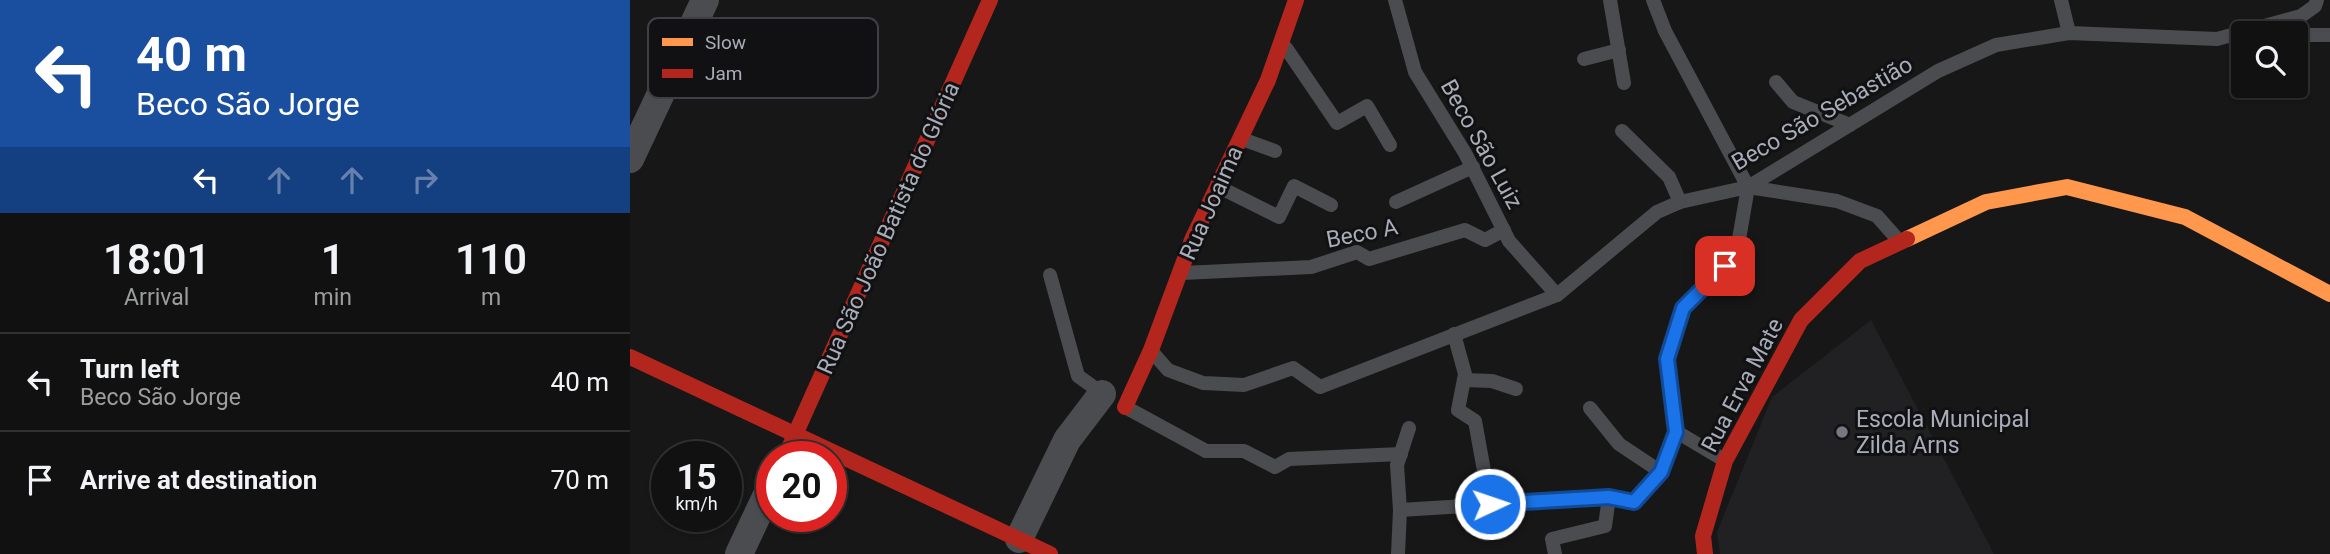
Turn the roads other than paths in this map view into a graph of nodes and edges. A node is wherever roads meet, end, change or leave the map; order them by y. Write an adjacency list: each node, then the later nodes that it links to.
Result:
1 (705, 0): 9 (street)
2 (990, 0): 46 (street, Rua São João Batista do Glória)
3 (1296, 0): 13 (street, Rua Joaima)
4 (1395, 0): 25 (lane, Beco São Luiz)
5 (1610, 0): 14 (lane)
6 (1653, 0): 27 (lane)
7 (2061, 0): 10 (lane)
8 (2318, 0): 10 (lane, Beco São Sebastião)
9 (697, 18)
10 (2069, 33): 19 (lane, Beco São Sebastião)
11 (2308, 35): 12 (lane)
12 (2330, 35)
13 (1281, 41): 21 (street, Rua Joaima); 22 (lane)
14 (1619, 50): 15 (lane); 17 (lane)
15 (1584, 59)
16 (1776, 82): 19 (lane)
17 (1624, 83)
18 (659, 98): 24 (street)
19 (1850, 125): 27 (lane, Beco São Sebastião)
20 (1622, 131): 29 (lane)
21 (1240, 138): 23 (lane); 26 (street, Rua Joaima)
22 (1390, 145)
23 (1275, 151)
24 (630, 159)
25 (1473, 167): 28 (lane); 31 (lane, Beco São Luiz)
26 (1217, 186): 30 (lane); 33 (street, Rua Joaima)
27 (1748, 187): 29 (lane, Beco São Sebastião); 32 (lane); 45 (lane)
28 (1396, 202)
29 (1680, 202): 36 (lane, Beco São Sebastião)
30 (1331, 205)
31 (1504, 230): 33 (lane, Beco A); 36 (lane, Beco São Luiz)
32 (1900, 243): 35 (street, Rua Erva Mate); 49 (street, Rua Erva Mate)
33 (1180, 274): 38 (street, Rua Joaima)
34 (1050, 275): 42 (lane)
35 (2330, 293)
36 (1557, 295): 37 (lane, Beco São Sebastião)
37 (1454, 334): 38 (lane, Beco São Sebastião); 40 (lane)
38 (1151, 350): 42 (street, Rua Joaima)
39 (630, 357): 46 (street)
40 (1464, 380): 41 (lane); 52 (lane)
41 (1516, 389)
42 (1113, 400): 48 (lane); 55 (street, Rua Joaima)
43 (1590, 408): 50 (lane)
44 (1409, 428): 48 (lane)
45 (1676, 432): 49 (lane); 50 (lane)
46 (795, 435): 47 (street, Rua São João Batista do Glória); 55 (street)
47 (792, 441)
48 (1401, 454): 53 (lane)
49 (1725, 461): 60 (street, Rua Erva Mate)
50 (1661, 472): 51 (lane)
51 (1609, 497): 52 (lane); 59 (lane)
52 (1490, 504): 53 (lane)
53 (1400, 510): 58 (lane)
54 (756, 518): 56 (street)
55 (1019, 539): 57 (street)
56 (739, 554)
57 (1050, 554)
58 (1398, 554)
59 (1555, 554)
60 (1705, 554)

